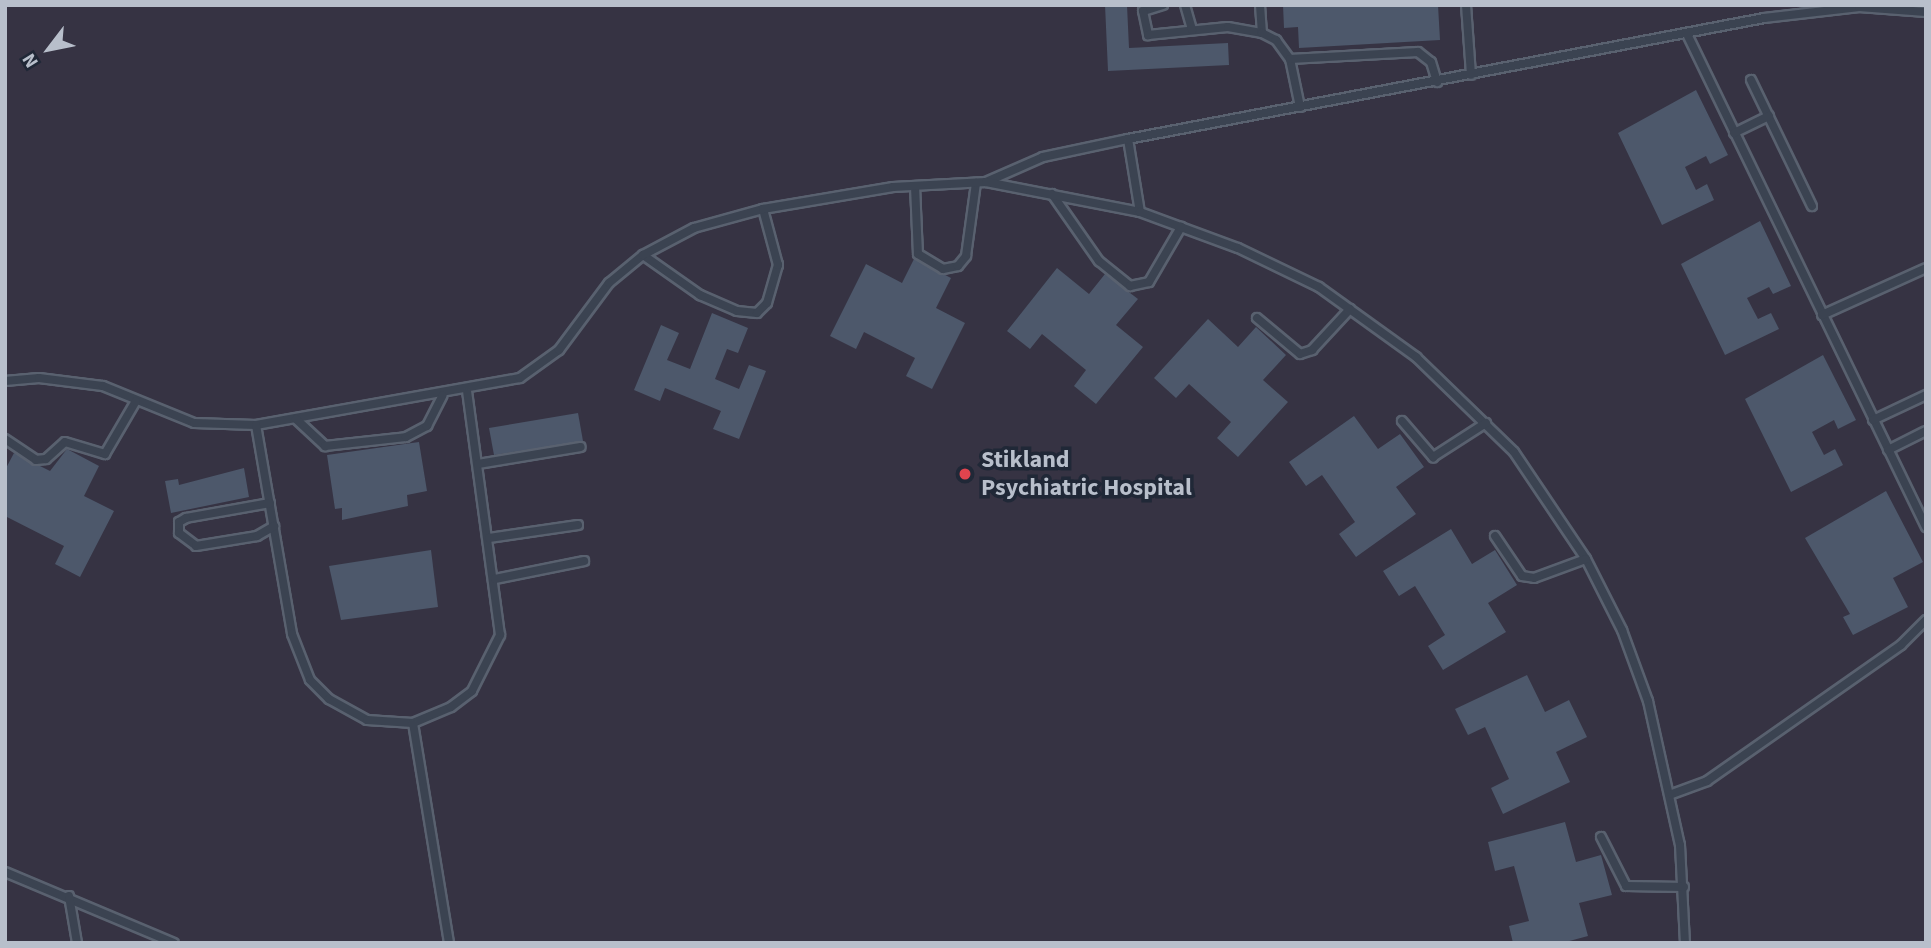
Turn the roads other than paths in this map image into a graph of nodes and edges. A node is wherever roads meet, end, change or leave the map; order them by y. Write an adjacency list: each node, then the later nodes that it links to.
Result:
1 (1163, 5): 6 (lane)
2 (1185, 5): 6 (lane)
3 (1260, 5): 7 (lane)
4 (1466, 5): 10 (lane)
5 (1926, 12): 8 (lane)
6 (1192, 30): 7 (lane)
7 (1262, 33): 9 (lane)
8 (1687, 34): 10 (lane); 15 (lane)
9 (1290, 59): 12 (lane); 13 (lane)
10 (1471, 75): 12 (lane)
11 (1751, 80): 14 (lane)
12 (1437, 82): 13 (lane)
13 (1300, 107): 16 (lane)
14 (1769, 116): 15 (lane); 21 (lane)
15 (1734, 134): 28 (lane)
16 (1128, 139): 17 (lane); 23 (lane)
17 (986, 182): 18 (lane); 20 (lane)
18 (976, 183): 19 (lane); 19 (lane)
19 (915, 186): 22 (lane)
20 (1052, 194): 23 (lane); 24 (lane)
21 (1812, 206)
22 (763, 209): 25 (lane); 25 (lane)
23 (1140, 212): 24 (lane)
24 (1181, 227): 27 (lane)
25 (643, 255): 31 (lane)
26 (1926, 268): 28 (lane)
27 (1350, 309): 29 (lane); 38 (lane)
28 (1822, 315): 36 (lane)
29 (1256, 318)
30 (5, 381): 34 (lane)
31 (467, 392): 33 (lane); 44 (lane)
32 (1926, 395): 36 (lane)
33 (442, 396): 35 (lane); 35 (lane)
34 (136, 401): 39 (lane); 41 (lane)
35 (296, 419): 39 (lane)
36 (1873, 420): 43 (lane)
37 (1402, 421): 38 (lane)
38 (1486, 423): 51 (lane)
39 (256, 425): 45 (lane)
40 (1926, 431): 43 (lane)
41 (5, 439)
42 (581, 447): 44 (lane)
43 (1888, 450): 48 (lane)
44 (478, 464): 50 (lane)
45 (270, 503): 47 (lane); 47 (lane)
46 (578, 525): 50 (lane)
47 (274, 526): 55 (lane)
48 (1926, 527)
49 (1495, 536): 51 (lane)
50 (489, 538): 53 (lane)
51 (1586, 559): 56 (lane)
52 (584, 561): 53 (lane)
53 (495, 579): 55 (lane)
54 (1926, 620): 56 (lane)
55 (413, 723): 63 (lane)
56 (1672, 794): 59 (lane)
57 (1601, 836): 59 (lane)
58 (5, 872): 60 (lane)
59 (1684, 887): 64 (lane)
60 (69, 896): 61 (lane); 62 (lane)
61 (77, 943)
62 (174, 943)
63 (449, 943)
64 (1685, 943)

